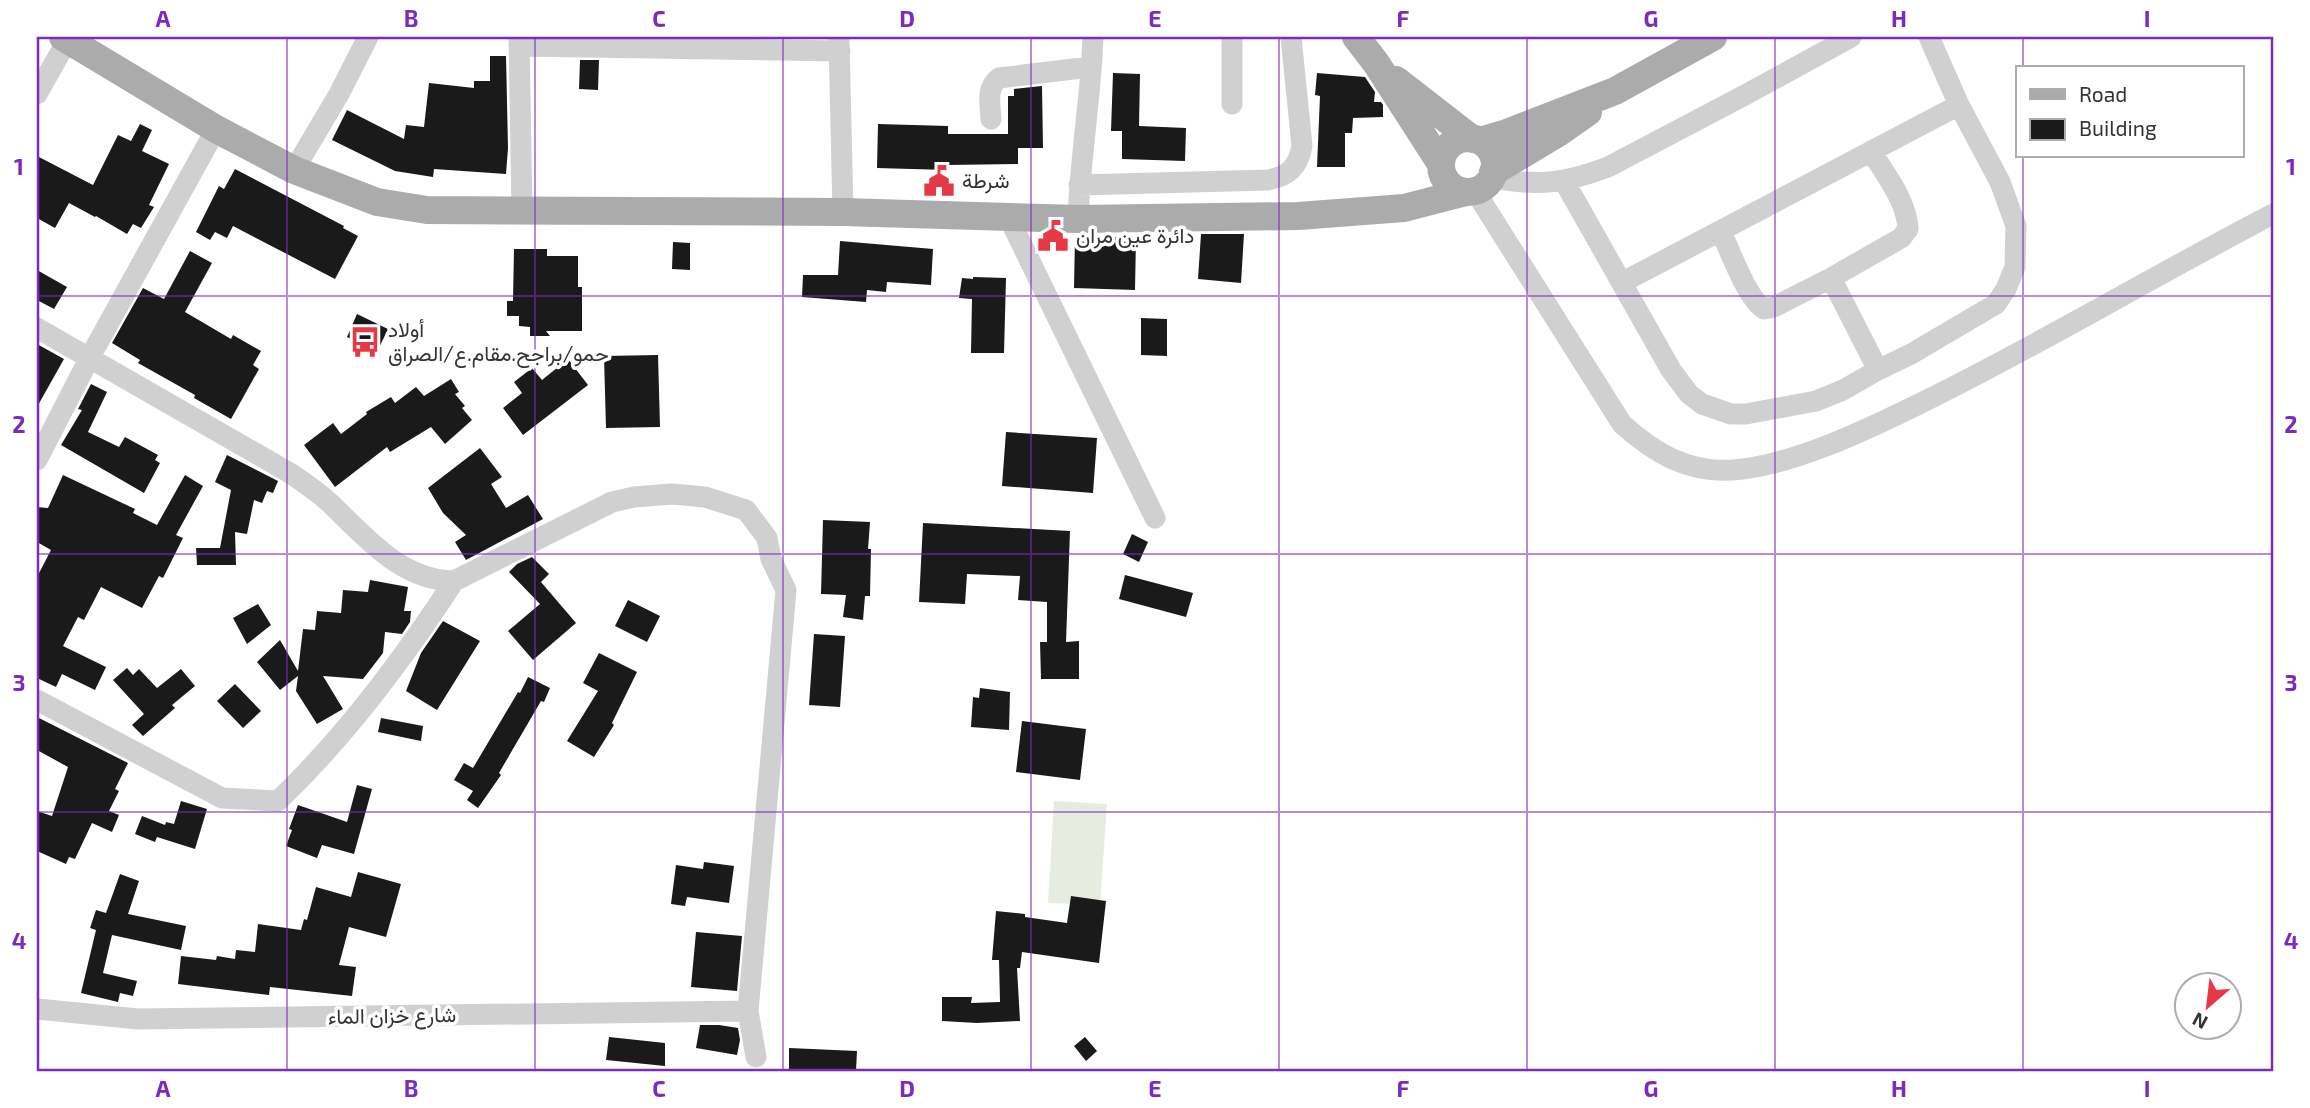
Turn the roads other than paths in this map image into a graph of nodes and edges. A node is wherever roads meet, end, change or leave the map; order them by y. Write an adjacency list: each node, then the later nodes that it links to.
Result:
1 (368, 37): 23 (street)
2 (1093, 37): 13 (street)
3 (1232, 37): 16 (street)
4 (1291, 37): 26 (street)
5 (1356, 37): 12 (main road)
6 (1713, 37): 14 (main road)
7 (1851, 37): 24 (street)
8 (1929, 37): 17 (street)
9 (66, 38): 15 (street); 19 (main road)
10 (519, 41): 11 (street); 28 (street)
11 (840, 44): 29 (street)
12 (1376, 62): 20 (main road); 22 (main road)
13 (1090, 67): 18 (street); 26 (street)
14 (1615, 91): 20 (main road); 25 (main road)
15 (37, 94)
16 (1233, 104)
17 (1959, 105): 21 (street); 38 (street)
18 (991, 119)
19 (216, 129): 23 (main road); 37 (street)
20 (1476, 140): 22 (main road); 25 (main road)
21 (1871, 151): 33 (street); 34 (street)
22 (1441, 166): 25 (main road); 27 (main road)
23 (295, 170): 28 (main road)
24 (1564, 181): 25 (street); 35 (street)
25 (1481, 183): 27 (main road); 30 (street)
26 (1079, 185): 32 (street)
27 (1383, 211): 32 (main road)
28 (522, 212): 29 (main road)
29 (842, 212): 31 (main road)
30 (2273, 214)
31 (1009, 216): 32 (main road); 40 (street)
32 (1078, 219)
33 (1721, 232): 34 (street); 35 (street)
34 (1831, 278): 38 (street)
35 (1623, 282): 38 (street)
36 (37, 328): 37 (street)
37 (90, 358): 39 (street); 41 (street)
38 (1878, 370)
39 (37, 460)
40 (1155, 518)
41 (454, 582): 42 (street); 44 (street)
42 (37, 700)
43 (37, 1009): 44 (street, شارع خزان الماء)
44 (748, 1011): 45 (street)
45 (756, 1057)

